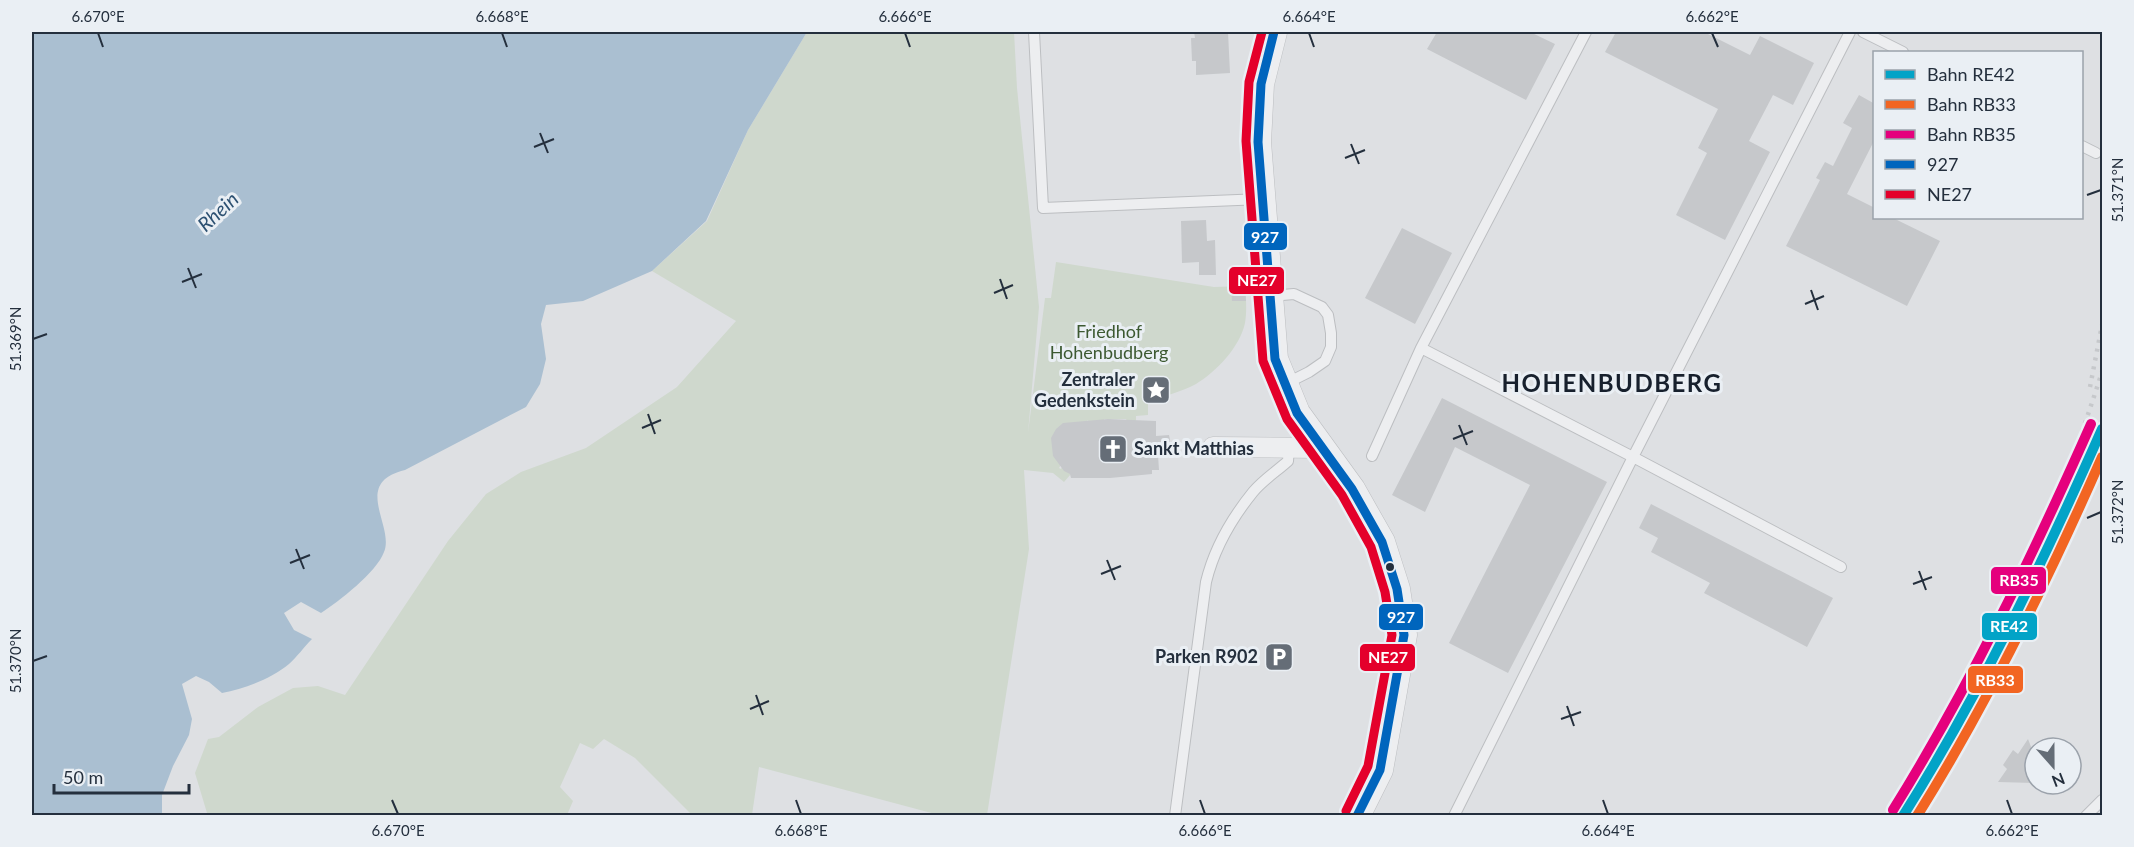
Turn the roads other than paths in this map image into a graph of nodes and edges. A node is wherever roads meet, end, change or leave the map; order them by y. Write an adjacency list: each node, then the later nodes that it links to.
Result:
1 (1034, 32): 9 (lane)
2 (1274, 32): 9 (street)
3 (1586, 32): 11 (lane)
4 (1850, 32): 17 (lane)
5 (1863, 32): 6 (lane)
6 (1901, 51)
7 (2083, 146): 8 (lane)
8 (2096, 153)
9 (1262, 199): 10 (street)
10 (1270, 296): 12 (street); 12 (lane)
11 (1422, 348): 16 (lane); 17 (lane)
12 (1284, 384): 15 (street)
13 (1214, 447): 14 (street)
14 (1288, 448): 15 (street); 20 (lane)
15 (1321, 448): 21 (street)
16 (1372, 456)
17 (1633, 457): 18 (lane); 22 (lane)
18 (1841, 567)
19 (2103, 800): 23 (lane)
20 (1175, 816)
21 (1358, 816)
22 (1454, 816)
23 (2086, 816)

